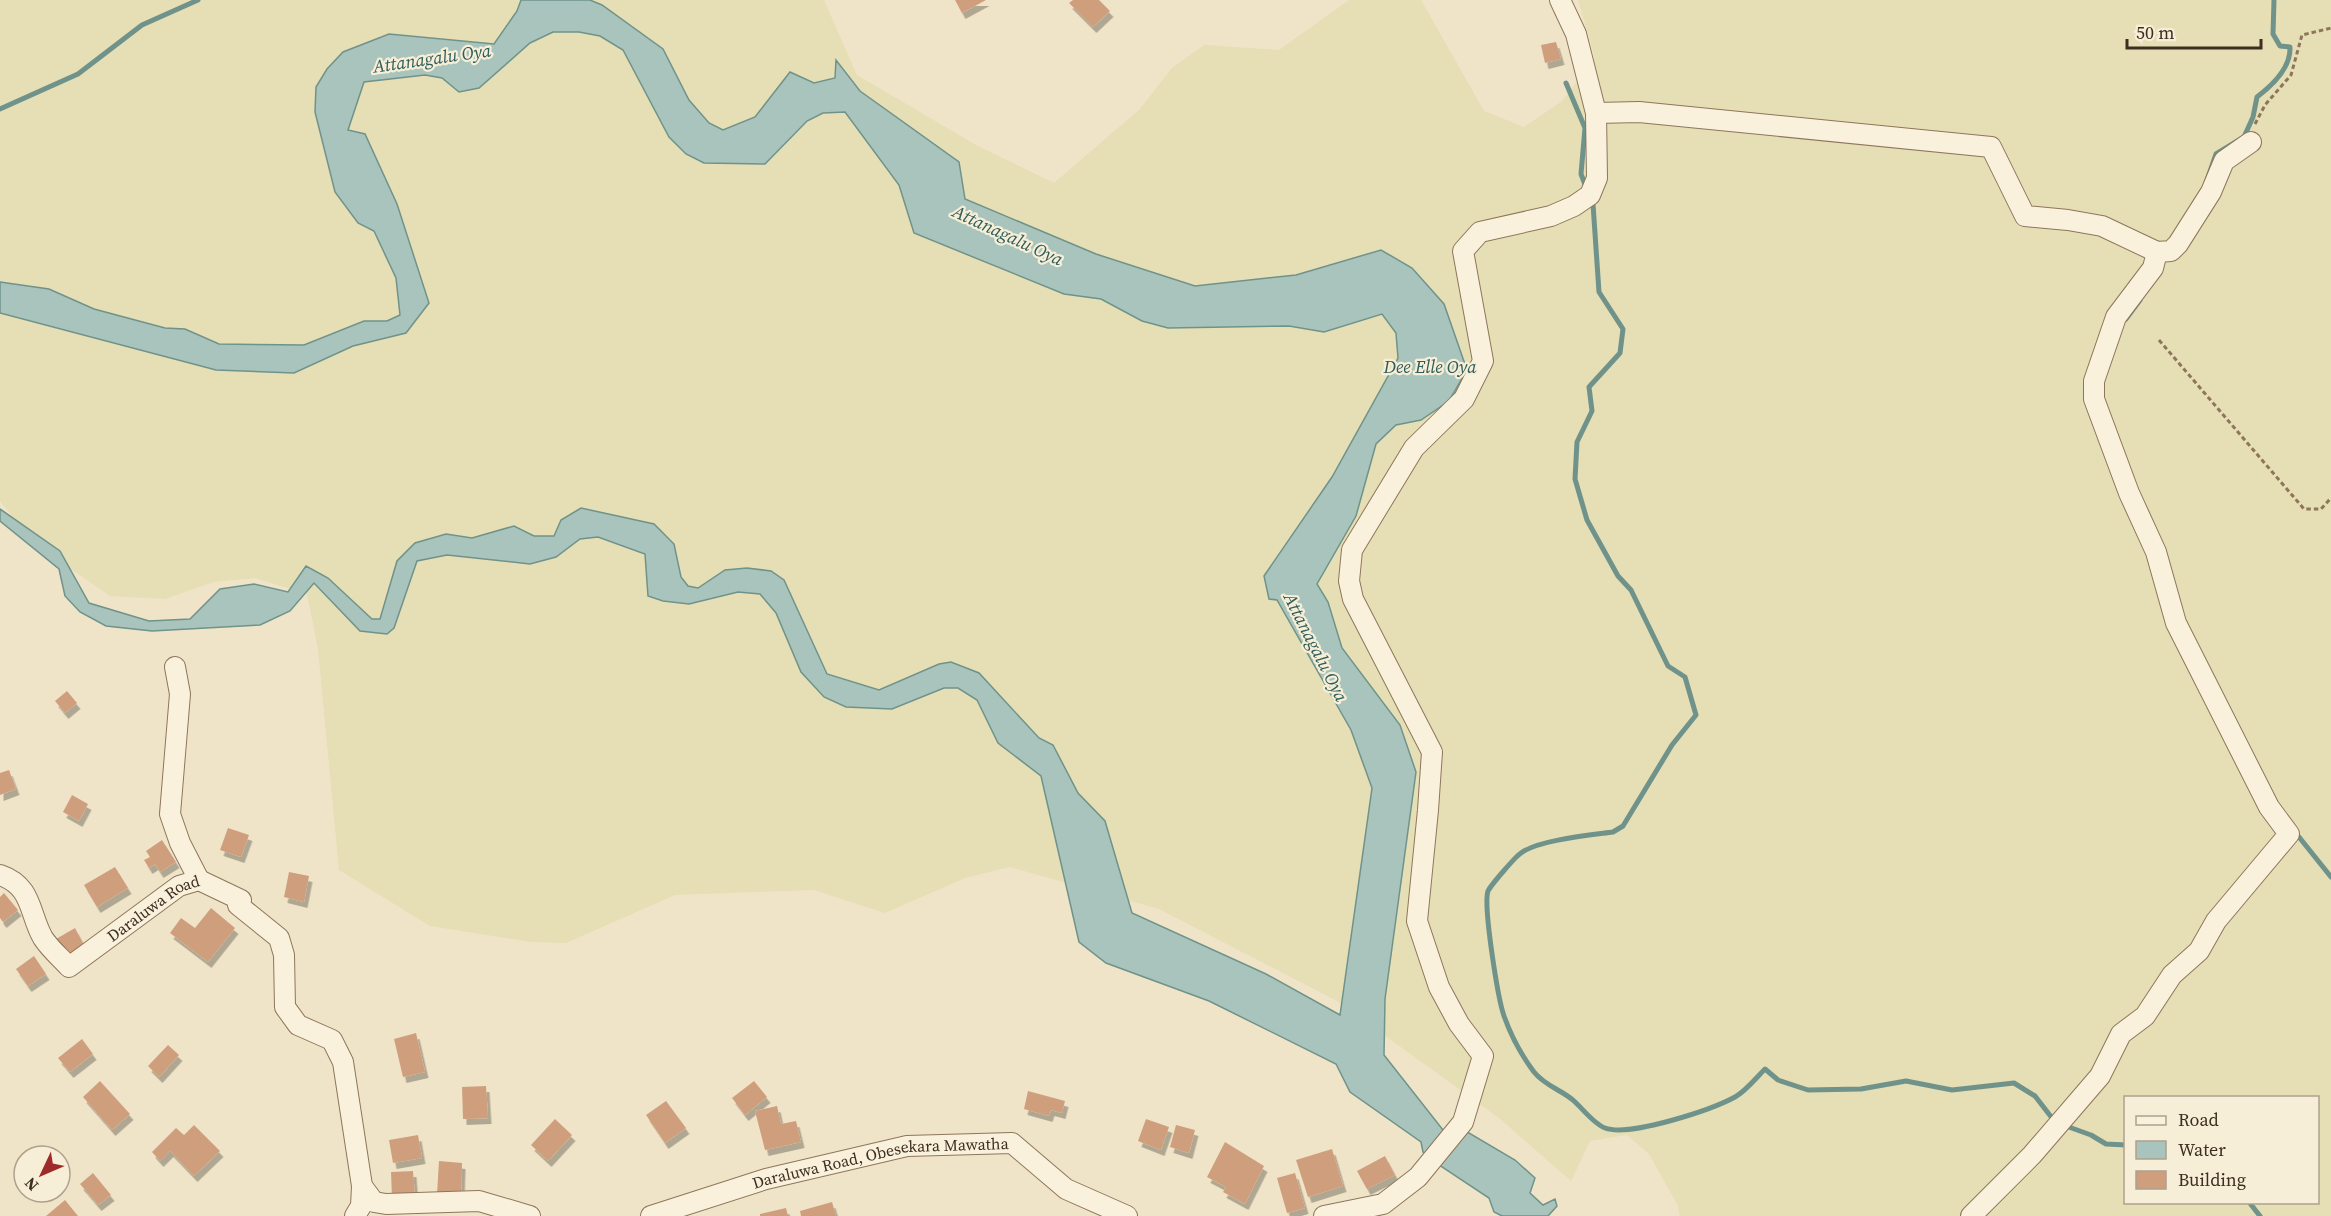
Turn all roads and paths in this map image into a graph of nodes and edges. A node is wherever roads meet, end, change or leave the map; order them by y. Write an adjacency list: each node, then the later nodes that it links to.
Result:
1 (1560, 0): 3 (street)
2 (2331, 28): 4 (path)
3 (1596, 113): 5 (street); 16 (street)
4 (2251, 142): 5 (street)
5 (2157, 252): 17 (street)
6 (2159, 340): 7 (path)
7 (2331, 498)
8 (175, 667): 10 (street)
9 (0, 875): 10 (street, Daraluwa Road)
10 (199, 880): 11 (street, Daraluwa Road)
11 (362, 1186): 12 (street); 13 (street)
12 (355, 1216)
13 (530, 1216)
14 (651, 1216): 15 (street, Daraluwa Road, Obesekara Mawatha)
15 (1127, 1216)
16 (1324, 1216)
17 (1971, 1216)

